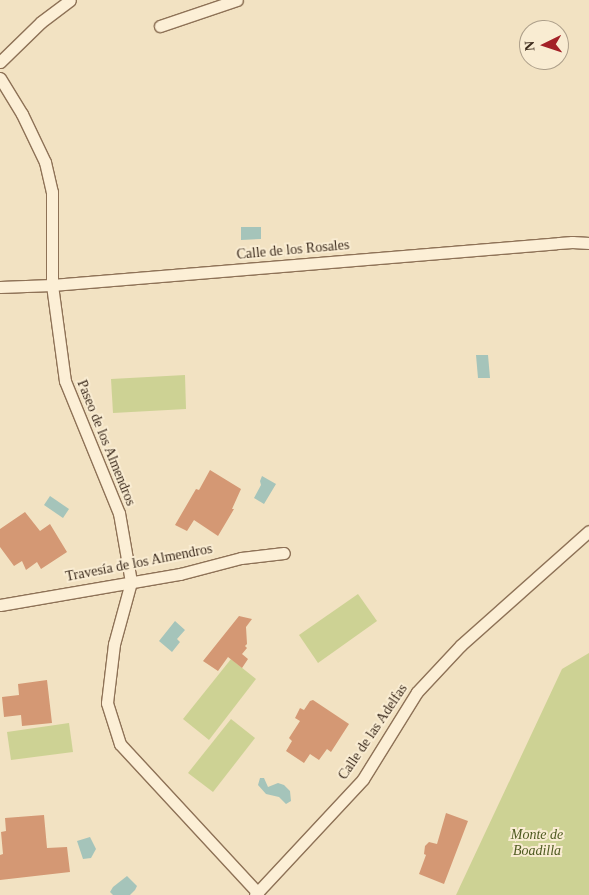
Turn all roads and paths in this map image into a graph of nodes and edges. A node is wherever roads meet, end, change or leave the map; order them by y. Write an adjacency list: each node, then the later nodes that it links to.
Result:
1 (70, 0): 4 (street)
2 (237, 0): 3 (street)
3 (160, 26)
4 (0, 62)
5 (0, 78): 7 (street, Paseo de los Almendros)
6 (589, 243): 7 (street, Calle de los Rosales)
7 (52, 285): 8 (street, Calle de los Rosales); 11 (street, Paseo de los Almendros)
8 (0, 287)
9 (589, 531): 13 (street, Calle de las Adelfas)
10 (284, 554): 11 (street, Travesía de los Almendros)
11 (130, 582): 12 (street, Travesía de los Almendros); 13 (street, Paseo de los Almendros)
12 (0, 605)
13 (256, 894)

